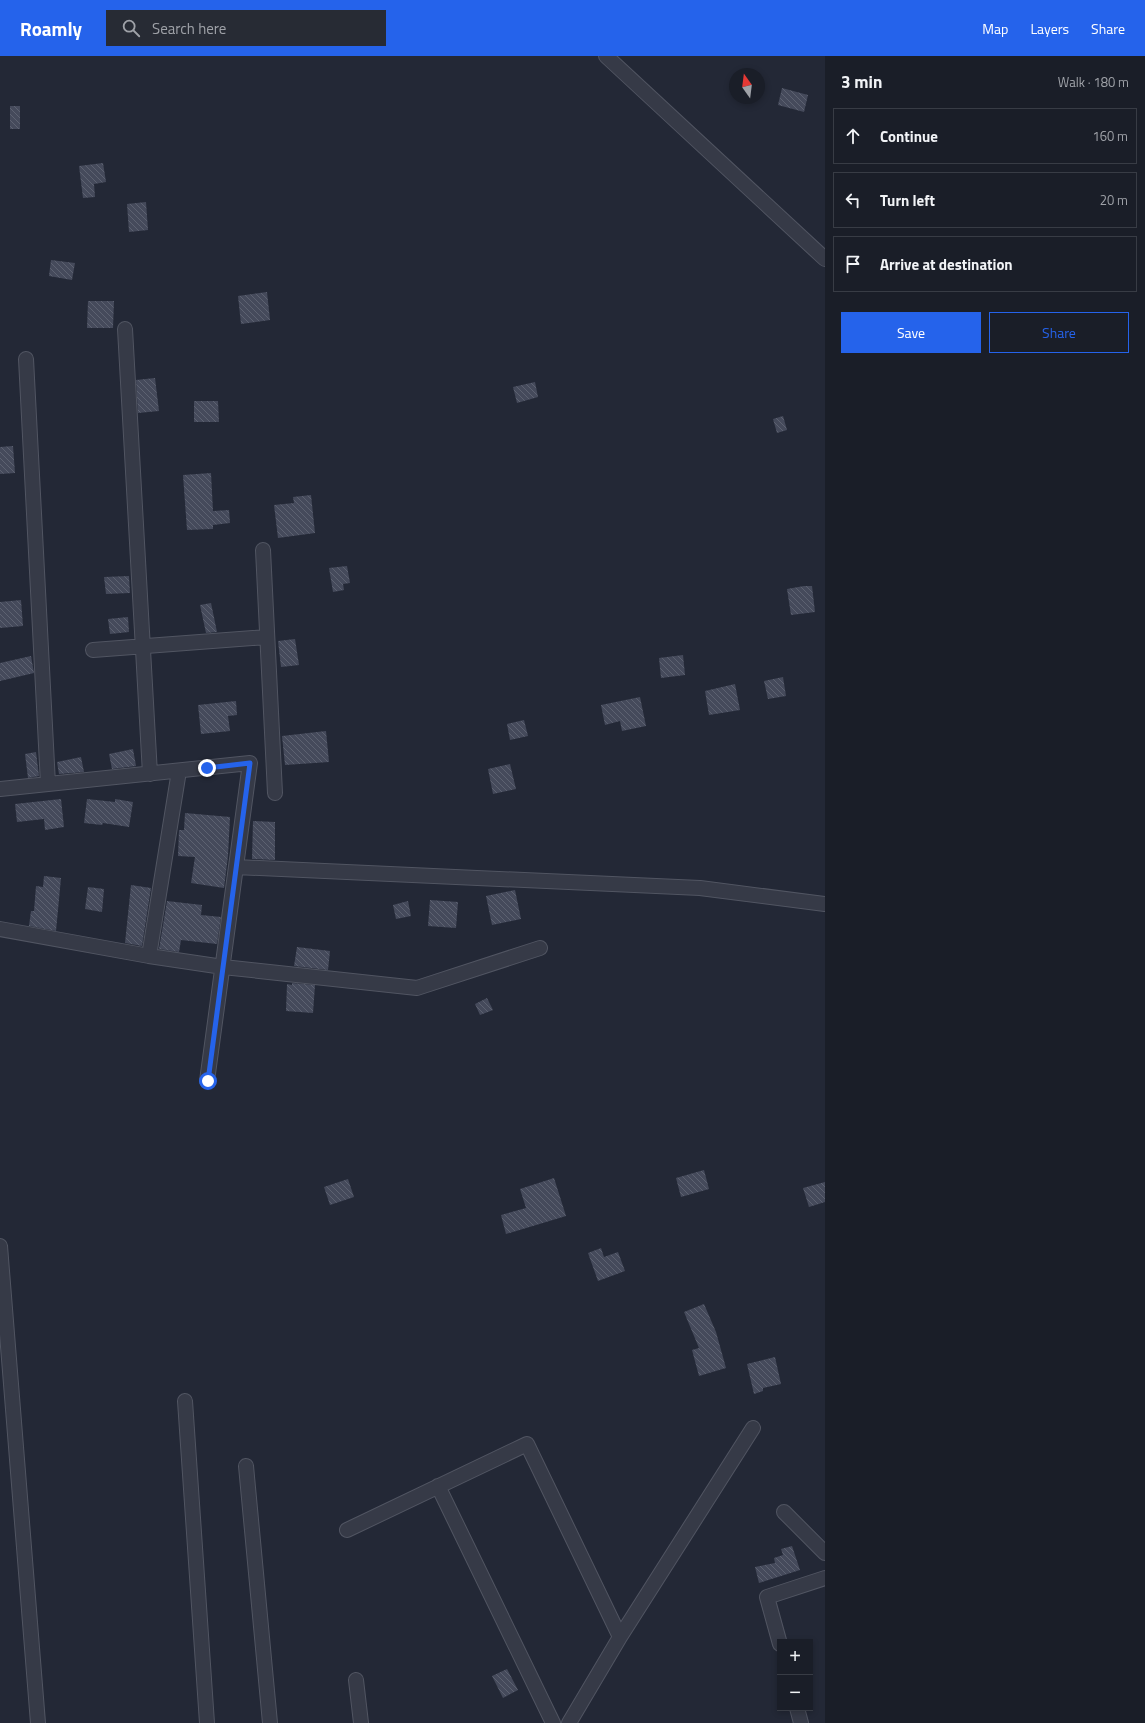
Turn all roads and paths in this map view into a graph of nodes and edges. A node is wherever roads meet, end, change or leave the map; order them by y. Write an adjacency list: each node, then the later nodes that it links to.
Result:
1 (606, 56): 2 (street)
2 (825, 259)
3 (125, 329): 7 (street)
4 (26, 360): 11 (street)
5 (263, 550): 6 (street)
6 (267, 637): 7 (street); 13 (street)
7 (143, 647): 8 (street); 10 (street)
8 (93, 650)
9 (179, 771): 10 (street); 14 (street); 18 (street)
10 (150, 774): 11 (street)
11 (48, 784): 12 (street)
12 (0, 789)
13 (275, 792)
14 (236, 867): 15 (street); 19 (street)
15 (825, 904)
16 (0, 929): 18 (street)
17 (540, 948): 19 (street)
18 (149, 956): 19 (street)
19 (223, 967): 20 (street)
20 (208, 1081)
21 (0, 1246): 34 (street)
22 (185, 1400): 35 (street)
23 (753, 1428): 30 (street)
24 (246, 1466): 36 (street)
25 (438, 1486): 27 (street); 30 (street); 38 (street)
26 (784, 1512): 28 (street)
27 (347, 1530)
28 (825, 1553)
29 (825, 1578): 31 (street)
30 (620, 1637): 39 (street)
31 (779, 1639)
32 (356, 1680): 37 (street)
33 (798, 1711): 40 (street)
34 (38, 1723)
35 (207, 1723)
36 (270, 1723)
37 (361, 1723)
38 (553, 1723)
39 (569, 1723)
40 (801, 1723)

